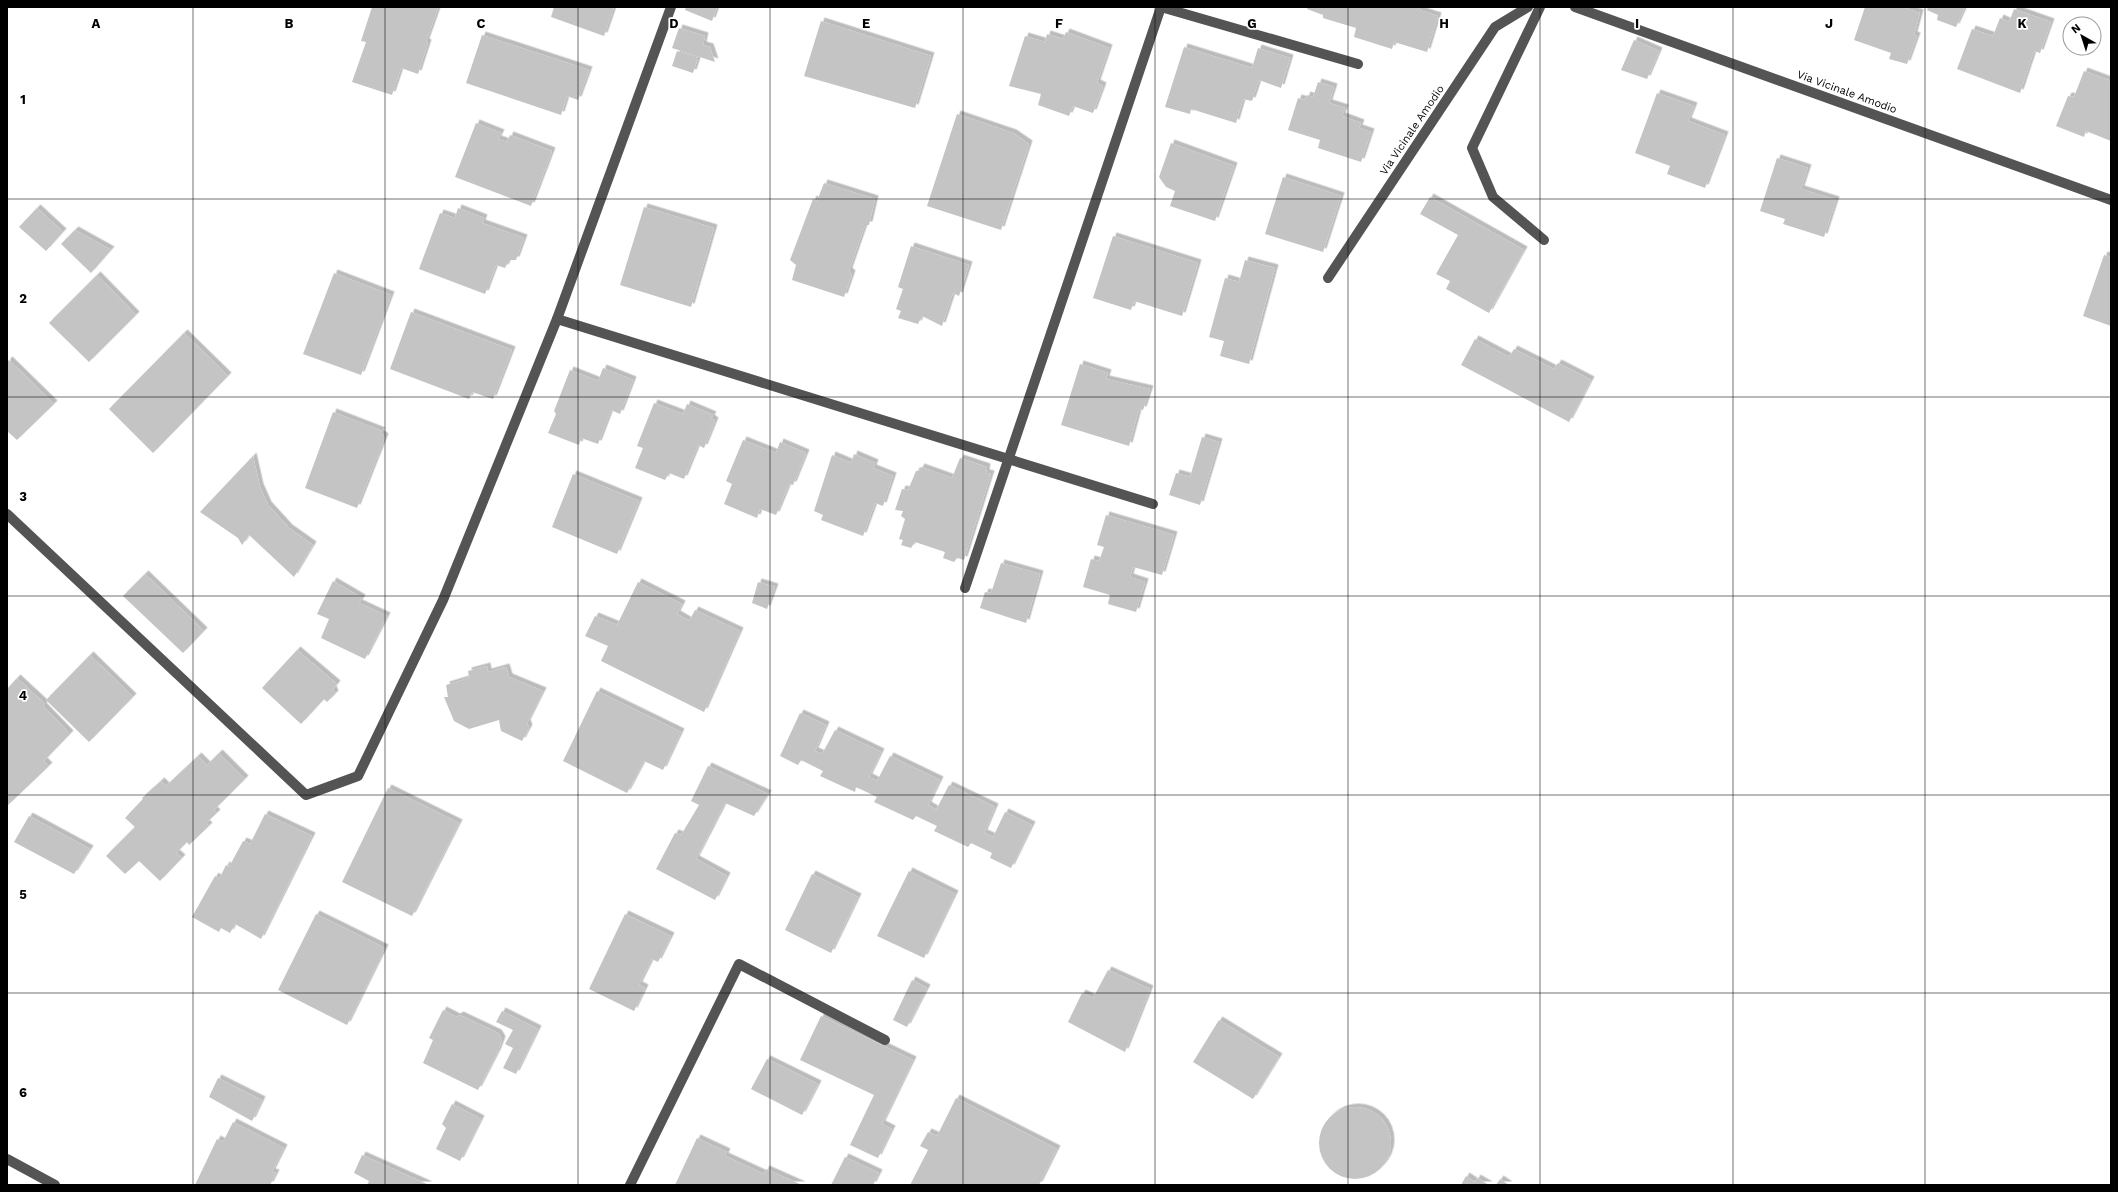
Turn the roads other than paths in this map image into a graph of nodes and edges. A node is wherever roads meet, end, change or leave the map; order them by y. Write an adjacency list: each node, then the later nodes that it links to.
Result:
1 (671, 7): 10 (street)
2 (1161, 7): 6 (street); 11 (street)
3 (1528, 7): 9 (street, Via Vicinale Amodio)
4 (1540, 7): 8 (street)
5 (1575, 7): 7 (street, Via Vicinale Amodio)
6 (1358, 64)
7 (2111, 200)
8 (1544, 240)
9 (1328, 278)
10 (557, 319): 11 (street); 13 (street)
11 (1009, 459): 12 (street); 14 (street)
12 (1153, 504)
13 (7, 514)
14 (965, 588)
15 (885, 1040): 18 (street)
16 (7, 1160): 17 (street)
17 (55, 1185)
18 (630, 1185)

